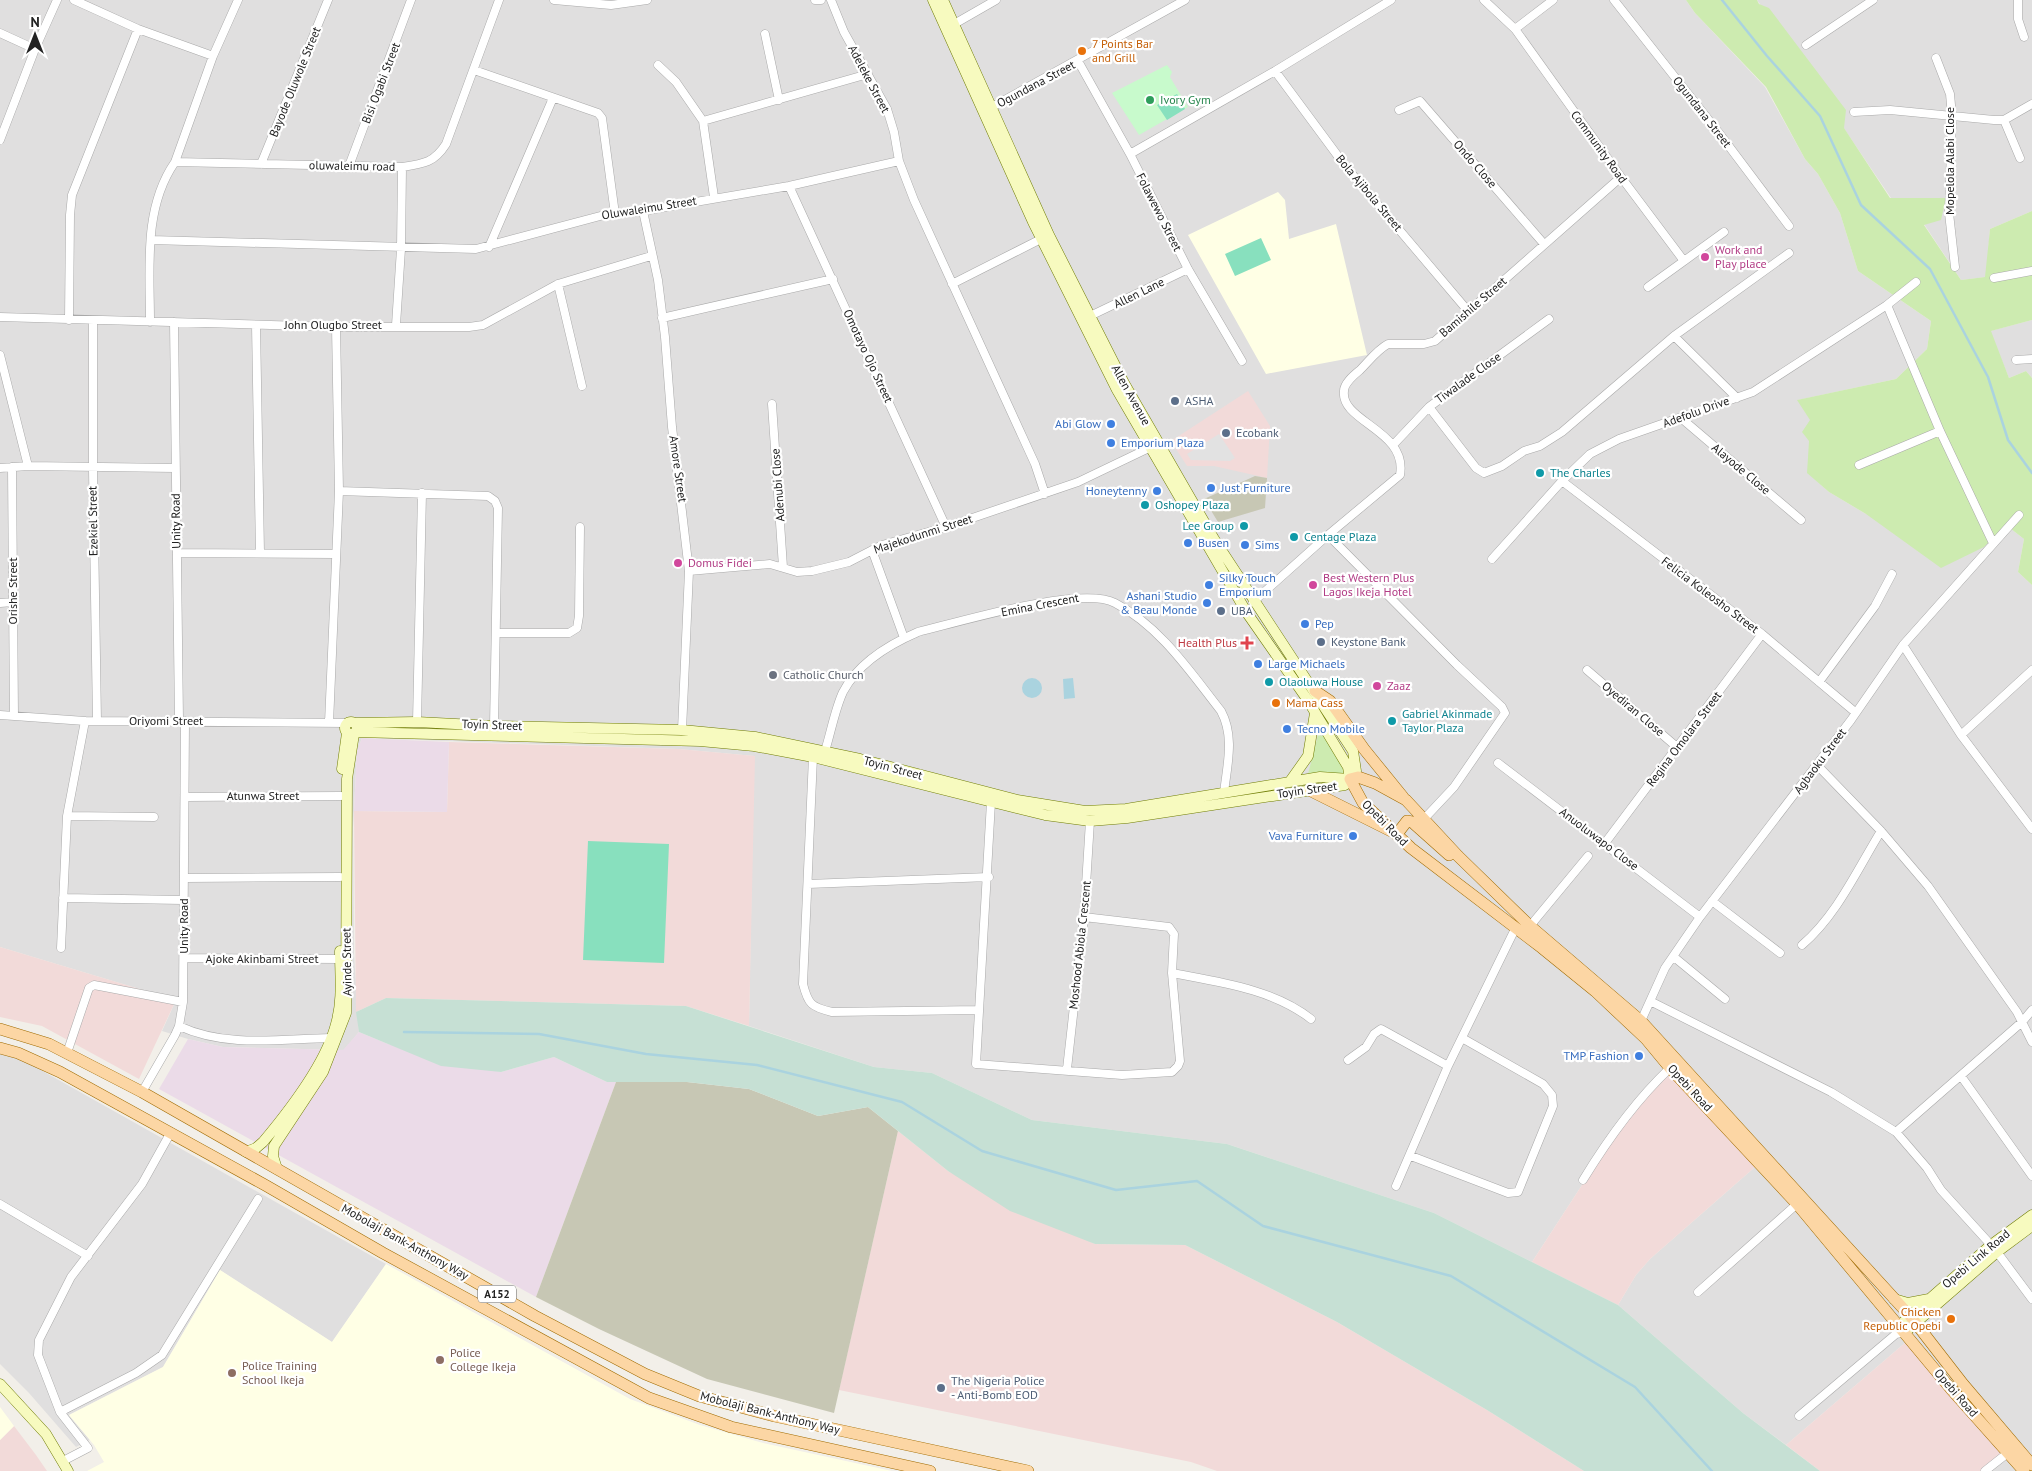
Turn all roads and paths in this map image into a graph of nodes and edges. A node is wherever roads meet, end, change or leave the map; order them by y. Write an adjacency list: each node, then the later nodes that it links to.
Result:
1 (57, 0): 30 (street)
2 (74, 0): 24 (street)
3 (238, 0): 31 (street)
4 (328, 0): 52 (street, Bayode Oluwole Street)
5 (411, 0): 53 (street, Bisi Ogabi Street)
6 (500, 0): 35 (street)
7 (554, 0): 8 (street)
8 (647, 0)
9 (815, 0): 10 (street)
10 (821, 0)
11 (830, 0): 37 (street, Adeleke Street)
12 (933, 0): 62 (street, Allen Avenue)
13 (943, 0): 23 (street, Allen Avenue)
14 (996, 0): 23 (street)
15 (1185, 0): 33 (street, Ogundana Street)
16 (1391, 0): 36 (street)
17 (1484, 0): 25 (street, Community Road)
18 (1553, 0): 25 (street)
19 (1614, 0): 60 (street, Ogundana Street)
20 (1872, 0): 22 (street)
21 (2018, 0): 28 (street)
22 (1863, 3): 29 (street)
23 (956, 23): 41 (street, Allen Avenue)
24 (138, 29): 31 (street); 85 (street)
25 (1515, 29): 55 (street, Community Road)
26 (0, 33): 30 (street)
27 (765, 34): 39 (street)
28 (2024, 37)
29 (1806, 45)
30 (35, 49): 47 (street)
31 (213, 56): 51 (street)
32 (1936, 58): 44 (street, Mopelola Alabi Close)
33 (1078, 61): 41 (street, Ogundana Street); 48 (street, Folawewo Street)
34 (658, 65): 46 (street)
35 (474, 70): 38 (street); 54 (street)
36 (1275, 71): 48 (street); 80 (street, Bola Ajibola Street)
37 (868, 74): 39 (street); 50 (street, Adeleke Street)
38 (553, 98): 59 (street); 65 (street)
39 (779, 100): 46 (street)
40 (2032, 104): 45 (street)
41 (992, 107): 81 (street, Allen Avenue)
42 (1398, 110): 64 (street, Ondo Close)
43 (1854, 112): 44 (street)
44 (1952, 116): 45 (street); 70 (street, Mopelola Alabi Close)
45 (2004, 120): 49 (street)
46 (703, 121): 57 (street)
47 (0, 140)
48 (1130, 154): 71 (street, Folawewo Street)
49 (2020, 158)
50 (898, 161): 56 (street, Oluwaleimu Street); 77 (street, Adeleke Street)
51 (175, 162): 52 (street, oluwaleimu road); 63 (street)
52 (261, 164): 53 (street, oluwaleimu road)
53 (349, 166): 54 (street, oluwaleimu road)
54 (402, 167): 66 (street, oluwaleimu road)
55 (1621, 177): 64 (street, Bamishile Street); 69 (street, Community Road)
56 (789, 186): 57 (street, Oluwaleimu Street); 74 (street, Omotayo Ojo Street)
57 (714, 197): 58 (street, Oluwaleimu Street)
58 (643, 211): 59 (street, Oluwaleimu Street); 68 (street, Amore Street)
59 (615, 214): 65 (street, Oluwaleimu Street)
60 (1789, 226)
61 (1724, 232): 69 (street)
62 (1041, 239): 77 (street); 104 (street, Allen Avenue)
63 (151, 240): 66 (street); 87 (street)
64 (1544, 244): 80 (street, Bamishile Street)
65 (489, 247): 66 (street, Oluwaleimu Street)
66 (401, 248): 90 (street, oluwaleimu road)
67 (1789, 253): 92 (street)
68 (651, 256): 76 (street, John Olugbo Street); 83 (street, Amore Street)
69 (1684, 261): 78 (street)
70 (1955, 267)
71 (1188, 269): 81 (street, Allen Lane); 96 (street, Folawewo Street)
72 (2032, 272): 73 (street)
73 (1994, 278)
74 (833, 279): 83 (street); 118 (street, Omotayo Ojo Street)
75 (1916, 282): 79 (street, Adefolu Drive)
76 (558, 284): 90 (street, John Olugbo Street); 97 (street)
77 (952, 284): 114 (street, Adeleke Street)
78 (1648, 287)
79 (1887, 304): 98 (street, Adefolu Drive); 102 (street)
80 (1468, 311): 103 (street, Bamishile Street)
81 (1090, 316): 130 (street, Allen Avenue)
82 (0, 317): 85 (street, John Olugbo Street)
83 (662, 318): 127 (street, Amore Street)
84 (1549, 319): 100 (street, Tiwalade Close)
85 (69, 320): 86 (street, John Olugbo Street)
86 (93, 321): 87 (street, John Olugbo Street); 109 (street, Ezekiel Street)
87 (150, 322): 88 (street, John Olugbo Street)
88 (174, 322): 89 (street, John Olugbo Street); 110 (street, Unity Road)
89 (256, 324): 91 (street, John Olugbo Street); 123 (street)
90 (396, 325): 91 (street, John Olugbo Street)
91 (336, 327): 112 (street)
92 (1674, 336): 98 (street); 100 (street)
93 (0, 355): 105 (street)
94 (2032, 359): 95 (street)
95 (2016, 360)
96 (1242, 361)
97 (582, 386)
98 (1737, 398): 101 (street, Adefolu Drive)
99 (772, 404): 126 (street, Adenubi Close)
100 (1428, 407): 103 (street, Tiwalade Close)
101 (1681, 418): 111 (street, Adefolu Drive); 116 (street, Alayode Close)
102 (1940, 431): 106 (street); 120 (street)
103 (1394, 444): 119 (street)
104 (1149, 448): 114 (street, Majekodunmi Street); 141 (street, Allen Avenue)
105 (28, 466): 107 (street); 109 (street)
106 (1859, 466)
107 (12, 467): 108 (street); 129 (street, Orishe Street)
108 (0, 468)
109 (92, 468): 110 (street); 146 (street, Ezekiel Street)
110 (175, 468): 122 (street, Unity Road)
111 (1562, 481): 125 (street, Adefolu Drive); 133 (street, Felicia Koleosho Street)
112 (339, 491): 113 (street); 124 (street)
113 (422, 493): 132 (street); 147 (street)
114 (1045, 494): 118 (street, Majekodunmi Street)
115 (2019, 515): 120 (street, Agbaoku Street)
116 (1801, 520)
117 (580, 527): 132 (street)
118 (946, 527): 121 (street, Majekodunmi Street)
119 (1328, 535): 130 (street); 168 (street)
120 (1993, 543): 135 (street, Agbaoku Street)
121 (872, 550): 126 (street, Majekodunmi Street); 134 (street)
122 (177, 553): 123 (street); 144 (street, Unity Road)
123 (260, 553): 124 (street)
124 (336, 554): 148 (street)
125 (1492, 559)
126 (783, 567): 127 (street, Majekodunmi Street)
127 (689, 571): 151 (street, Amore Street)
128 (1892, 574): 138 (street)
129 (13, 602): 131 (street); 143 (street, Orishe Street)
130 (1253, 602): 139 (street, Allen Avenue)
131 (0, 603)
132 (496, 633): 149 (street)
133 (1762, 634): 138 (street, Felicia Koleosho Street); 153 (street, Regina Omolara Street)
134 (904, 638): 154 (street, Emina Crescent); 161 (street, Emina Crescent)
135 (1903, 645): 140 (street, Agbaoku Street); 152 (street)
136 (1587, 670): 153 (street, Oyediran Close)
137 (2032, 670): 152 (street)
138 (1819, 682): 140 (street, Felicia Koleosho Street)
139 (1315, 691): 159 (street, Allen Avenue); 164 (main road)
140 (1855, 712): 157 (street, Agbaoku Street)
141 (1315, 713): 158 (street); 159 (street, Allen Avenue)
142 (0, 715): 143 (street, Oriyomi Street)
143 (14, 716): 145 (street, Oriyomi Street)
144 (182, 720): 146 (street, Oriyomi Street); 148 (street, Oriyomi Street); 162 (street, Unity Road)
145 (85, 721): 146 (street, Oriyomi Street); 166 (street)
146 (97, 721)
147 (417, 722): 149 (street, Toyin Street); 150 (street, Toyin Street)
148 (331, 723): 150 (street, Toyin Street)
149 (494, 726): 151 (street, Toyin Street)
150 (351, 729): 155 (street, Toyin Street); 163 (street, Ayinde Street); 219 (street, Ayinde Street)
151 (682, 730): 154 (street, Toyin Street)
152 (1961, 735): 170 (street)
153 (1678, 748): 173 (street, Regina Omolara Street)
154 (825, 751): 161 (street, Toyin Street)
155 (813, 757): 165 (street, Toyin Street); 179 (street)
156 (1498, 762): 173 (street, Anuoluwapo Close)
157 (1817, 765): 171 (street); 182 (street, Agbaoku Street)
158 (1291, 780): 159 (street, Toyin Street); 161 (street, Toyin Street)
159 (1350, 780): 160 (street, Toyin Street); 164 (main road, Opebi Road); 172 (main road, Opebi Road)
160 (1311, 791): 169 (street, Toyin Street); 172 (main road)
161 (1224, 793)
162 (186, 796): 163 (street, Atunwa Street); 178 (street, Unity Road)
163 (340, 796): 176 (street, Ayinde Street)
164 (1406, 800): 168 (main road, Opebi Road)
165 (991, 802): 169 (street, Toyin Street); 177 (street)
166 (67, 816): 167 (street); 180 (street)
167 (154, 817)
168 (1424, 819): 174 (main road, Opebi Road)
169 (1090, 821): 184 (street, Moshood Abiola Crescent)
170 (2032, 829)
171 (1880, 831): 187 (street); 201 (street)
172 (1397, 834): 174 (main road); 186 (main road, Opebi Road)
173 (1605, 843): 183 (street, Anuoluwapo Close)
174 (1458, 856): 185 (main road, Opebi Road)
175 (1588, 856): 185 (street)
176 (340, 877): 178 (street); 192 (street, Ayinde Street)
177 (989, 877): 179 (street); 197 (street)
178 (185, 878): 181 (street, Unity Road)
179 (808, 884): 197 (street)
180 (63, 898): 181 (street); 188 (street)
181 (183, 900): 191 (street, Unity Road)
182 (1712, 900): 183 (street, Agbaoku Street); 189 (street)
183 (1700, 916): 190 (street, Agbaoku Street)
184 (1084, 917): 193 (street); 212 (street, Moshood Abiola Crescent)
185 (1530, 926): 200 (main road, Opebi Road)
186 (1516, 927): 205 (street); 211 (main road, Opebi Road)
187 (1802, 945)
188 (61, 948)
189 (1780, 953)
190 (1674, 957): 194 (street); 195 (street, Agbaoku Street)
191 (184, 958): 192 (street, Ajoke Akinbami Street); 196 (street, Unity Road)
192 (340, 959): 204 (street, Ayinde Street)
193 (1172, 973): 199 (street); 212 (street)
194 (1726, 999)
195 (1650, 1001): 200 (street, Agbaoku Street); 216 (street)
196 (183, 1002): 202 (street, Unity Road); 208 (street)
197 (979, 1010): 212 (street)
198 (2032, 1010): 201 (street)
199 (1311, 1019)
200 (1641, 1020): 233 (main road, Opebi Road)
201 (2022, 1022): 206 (street); 213 (street)
202 (179, 1026): 204 (street); 214 (street, Unity Road)
203 (0, 1029): 208 (main road, Mobolaji Bank-Anthony Way / A152)
204 (330, 1038): 217 (street, Ayinde Street)
205 (1462, 1038): 210 (street); 218 (street)
206 (2032, 1042)
207 (0, 1048): 215 (main road, Mobolaji Bank-Anthony Way / A152)
208 (67, 1053): 214 (main road, Mobolaji Bank-Anthony Way / A152)
209 (1348, 1060): 210 (street)
210 (1448, 1066): 218 (street)
211 (1670, 1068): 221 (street); 227 (main road, Opebi Road)
212 (1067, 1069)
213 (1961, 1076): 216 (street); 220 (street)
214 (142, 1092): 217 (main road, Mobolaji Bank-Anthony Way / A152)
215 (171, 1132): 224 (main road, Mobolaji Bank-Anthony Way / A152); 231 (street)
216 (1896, 1132): 230 (street)
217 (246, 1152): 219 (main road, Mobolaji Bank-Anthony Way / A152)
218 (1411, 1156): 223 (street)
219 (277, 1169): 222 (main road, Mobolaji Bank-Anthony Way / A152)
220 (2032, 1176)
221 (1583, 1180)
222 (299, 1182): 224 (main road); 248 (main road, Mobolaji Bank-Anthony Way / A152)
223 (1396, 1186)
224 (289, 1198): 247 (main road, Mobolaji Bank-Anthony Way / A152)
225 (258, 1199): 241 (street)
226 (0, 1204): 231 (street)
227 (1797, 1204): 232 (street); 238 (main road, Opebi Road)
228 (2032, 1215): 230 (street, Opebi Link Road)
229 (2032, 1226): 230 (street, Opebi Link Road)
230 (1994, 1248): 234 (street, Opebi Link Road); 235 (street); 236 (street, Opebi Link Road)
231 (88, 1256): 241 (street)
232 (1698, 1292)
233 (1894, 1298): 234 (street); 237 (main road, Opebi Road)
234 (1930, 1298): 237 (street, Opebi Link Road)
235 (2032, 1300)
236 (1928, 1311): 237 (street, Opebi Link Road); 239 (street)
237 (1913, 1320): 238 (street, Opebi Link Road); 239 (main road, Opebi Road)
238 (1900, 1330): 242 (street); 243 (main road, Opebi Road)
239 (1930, 1342): 245 (main road, Opebi Road)
240 (2, 1388): 244 (street)
241 (60, 1412): 244 (street)
242 (1799, 1416)
243 (2009, 1452): 249 (street); 250 (main road, Opebi Road)
244 (63, 1461): 246 (street)
245 (2032, 1465)
246 (68, 1471)
247 (930, 1471)
248 (1028, 1471)
249 (1985, 1471)
250 (2024, 1471)

